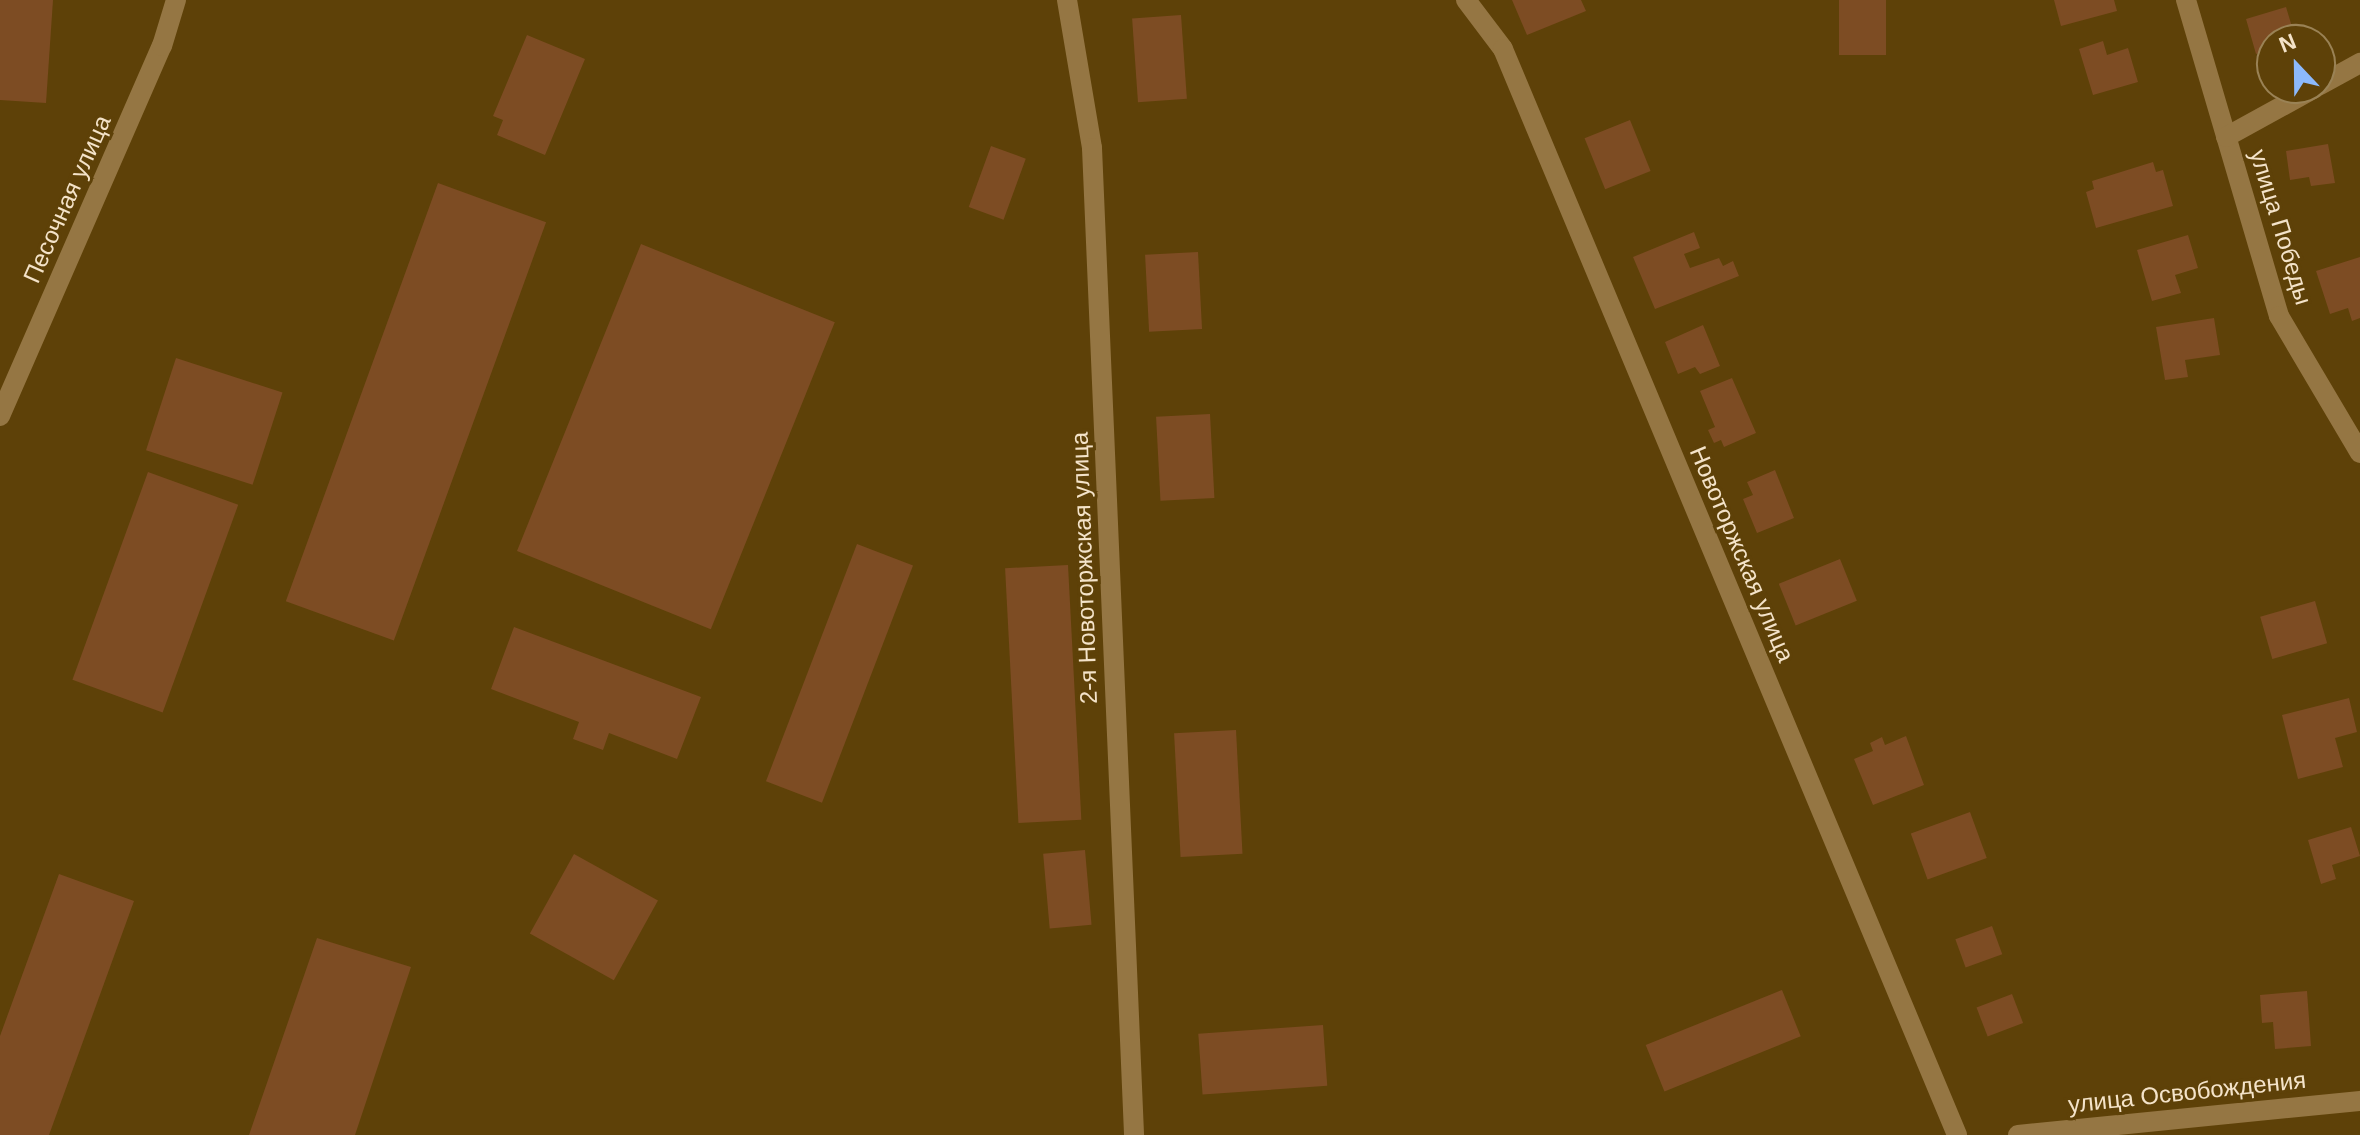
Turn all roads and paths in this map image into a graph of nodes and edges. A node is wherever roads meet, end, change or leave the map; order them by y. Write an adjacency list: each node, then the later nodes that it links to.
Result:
1 (176, 0): 9 (street, Песочная улица)
2 (1067, 0): 12 (street, 2-я Новоторжская улица)
3 (1466, 0): 13 (street, Новоторжская улица)
4 (2186, 0): 8 (street, улица Победы)
5 (2360, 63): 6 (street)
6 (2336, 76)
7 (2286, 104): 8 (street)
8 (2226, 137): 10 (street, улица Победы)
9 (0, 416)
10 (2360, 453)
11 (2360, 1101): 14 (street, улица Освобождения)
12 (1134, 1135)
13 (1957, 1135)
14 (2027, 1135)

